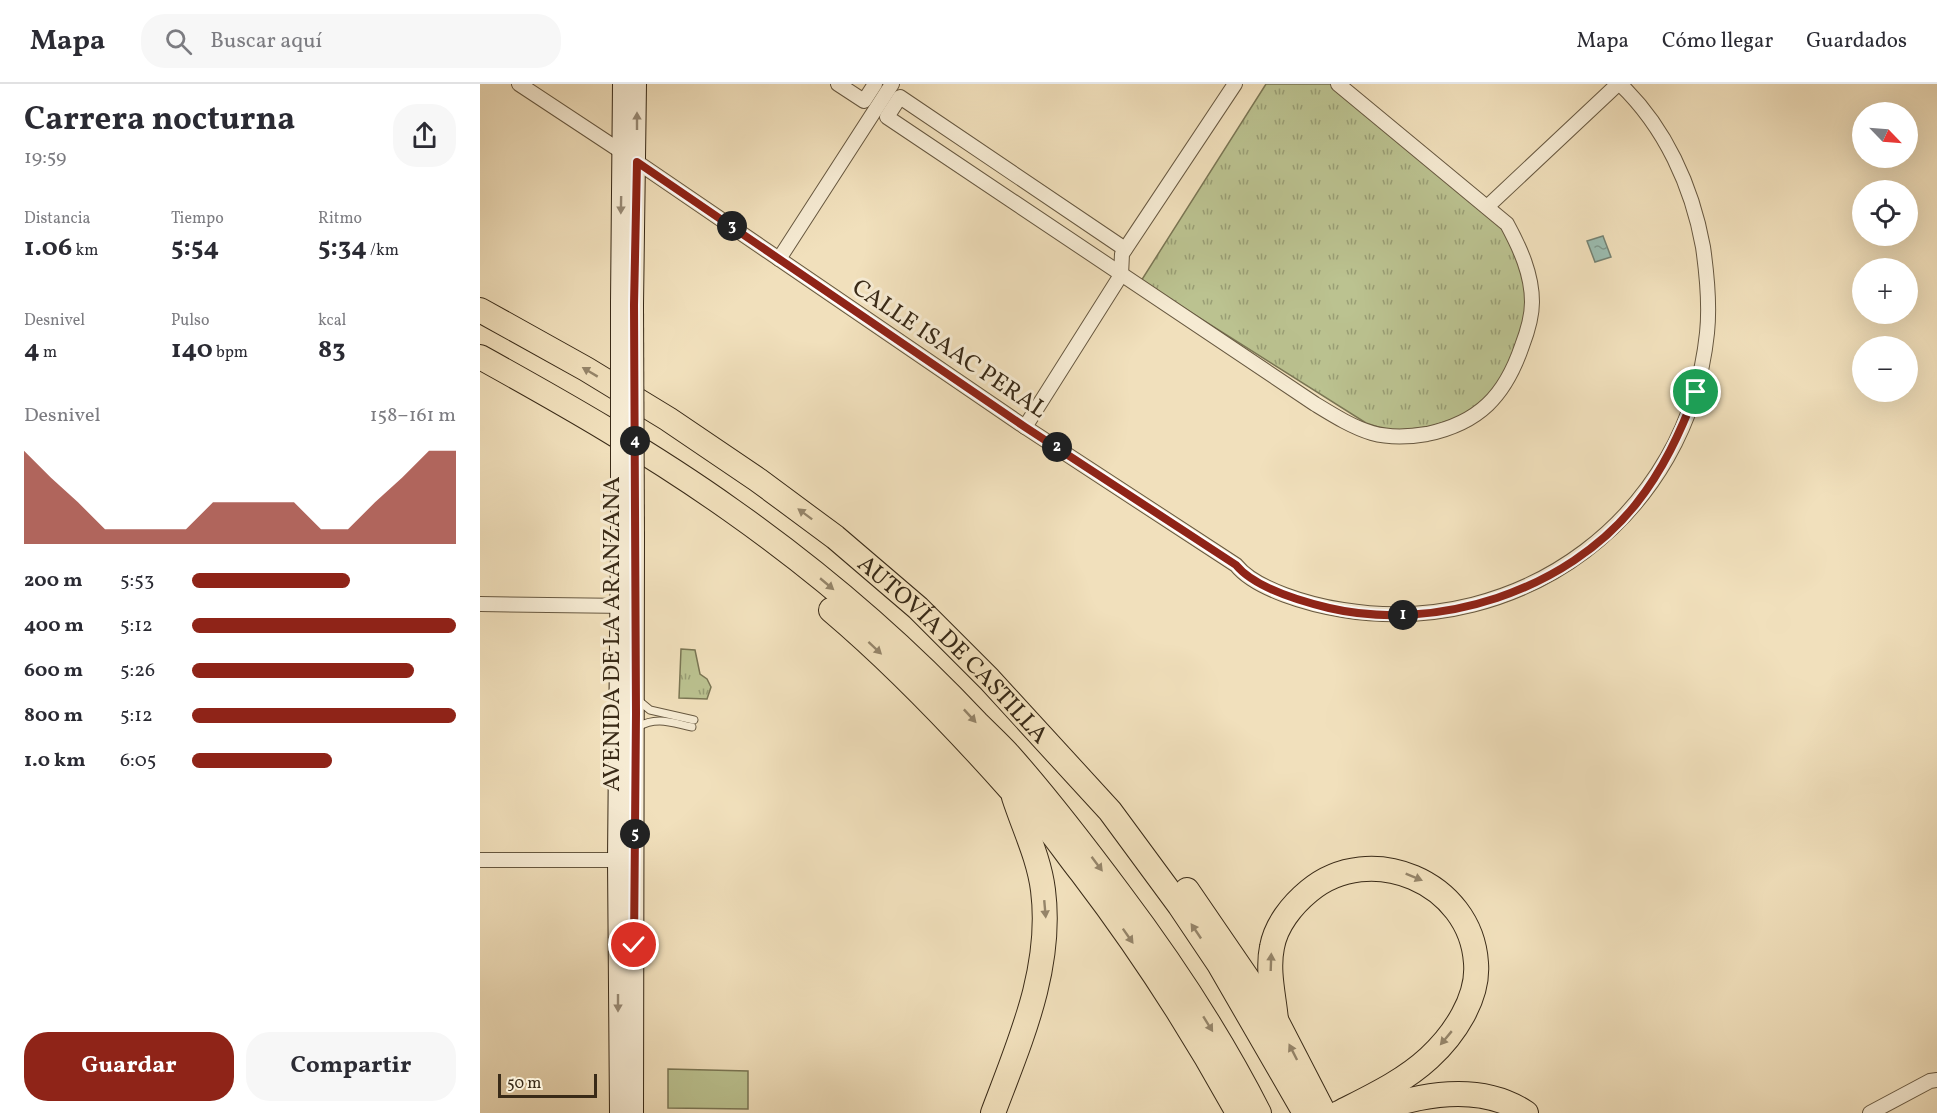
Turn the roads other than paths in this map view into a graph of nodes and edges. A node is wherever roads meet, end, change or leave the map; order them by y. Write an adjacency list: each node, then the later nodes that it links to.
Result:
1 (519, 84): 10 (street, CALLE ISAAC PERAL)
2 (622, 84): 10 (street, AVENIDA DE LA ARANZANA)
3 (637, 84): 10 (street, AVENIDA DE LA ARANZANA, one-way to 3)
4 (838, 84): 5 (street)
5 (875, 84)
6 (892, 84): 13 (street)
7 (1235, 84): 12 (street)
8 (1338, 84): 11 (street)
9 (1619, 84): 11 (street); 18 (street, CALLE ISAAC PERAL)
10 (630, 157): 13 (street, CALLE ISAAC PERAL); 20 (street, AVENIDA DE LA ARANZANA, bridge)
11 (1487, 207): 14 (street)
12 (1125, 249): 14 (street); 14 (street)
13 (779, 259): 18 (street, CALLE ISAAC PERAL)
14 (1121, 275): 18 (street)
15 (480, 309): 21 (highway, AUTOVÍA DE CASTILLA, one-way to 15)
16 (480, 357): 30 (highway, AUTOVÍA DE CASTILLA, one-way to 30)
17 (480, 364): 24 (highway, one-way to 24)
18 (1025, 427)
19 (480, 604): 20 (street)
20 (628, 606): 22 (street, AVENIDA DE LA ARANZANA); 26 (street, AVENIDA DE LA ARANZANA)
21 (989, 679): 27 (highway); 29 (highway, AUTOVÍA DE CASTILLA, one-way to 21)
22 (636, 698): 23 (street, AVENIDA DE LA ARANZANA); 23 (lane)
23 (636, 728): 32 (street, AVENIDA DE LA ARANZANA)
24 (1012, 792): 30 (highway, one-way to 30); 33 (highway, one-way to 33)
25 (480, 860): 26 (street)
26 (617, 860): 31 (street, AVENIDA DE LA ARANZANA, one-way to 31)
27 (1276, 1020): 29 (highway, one-way to 27); 36 (highway, one-way to 36)
28 (1937, 1080): 39 (street)
29 (1301, 1087): 34 (highway, AUTOVÍA DE CASTILLA); 35 (highway)
30 (1248, 1111)
31 (619, 1113)
32 (634, 1113)
33 (993, 1113)
34 (1305, 1113)
35 (1324, 1113)
36 (1339, 1113)
37 (1370, 1113): 38 (highway)
38 (1526, 1113)
39 (1870, 1113)

